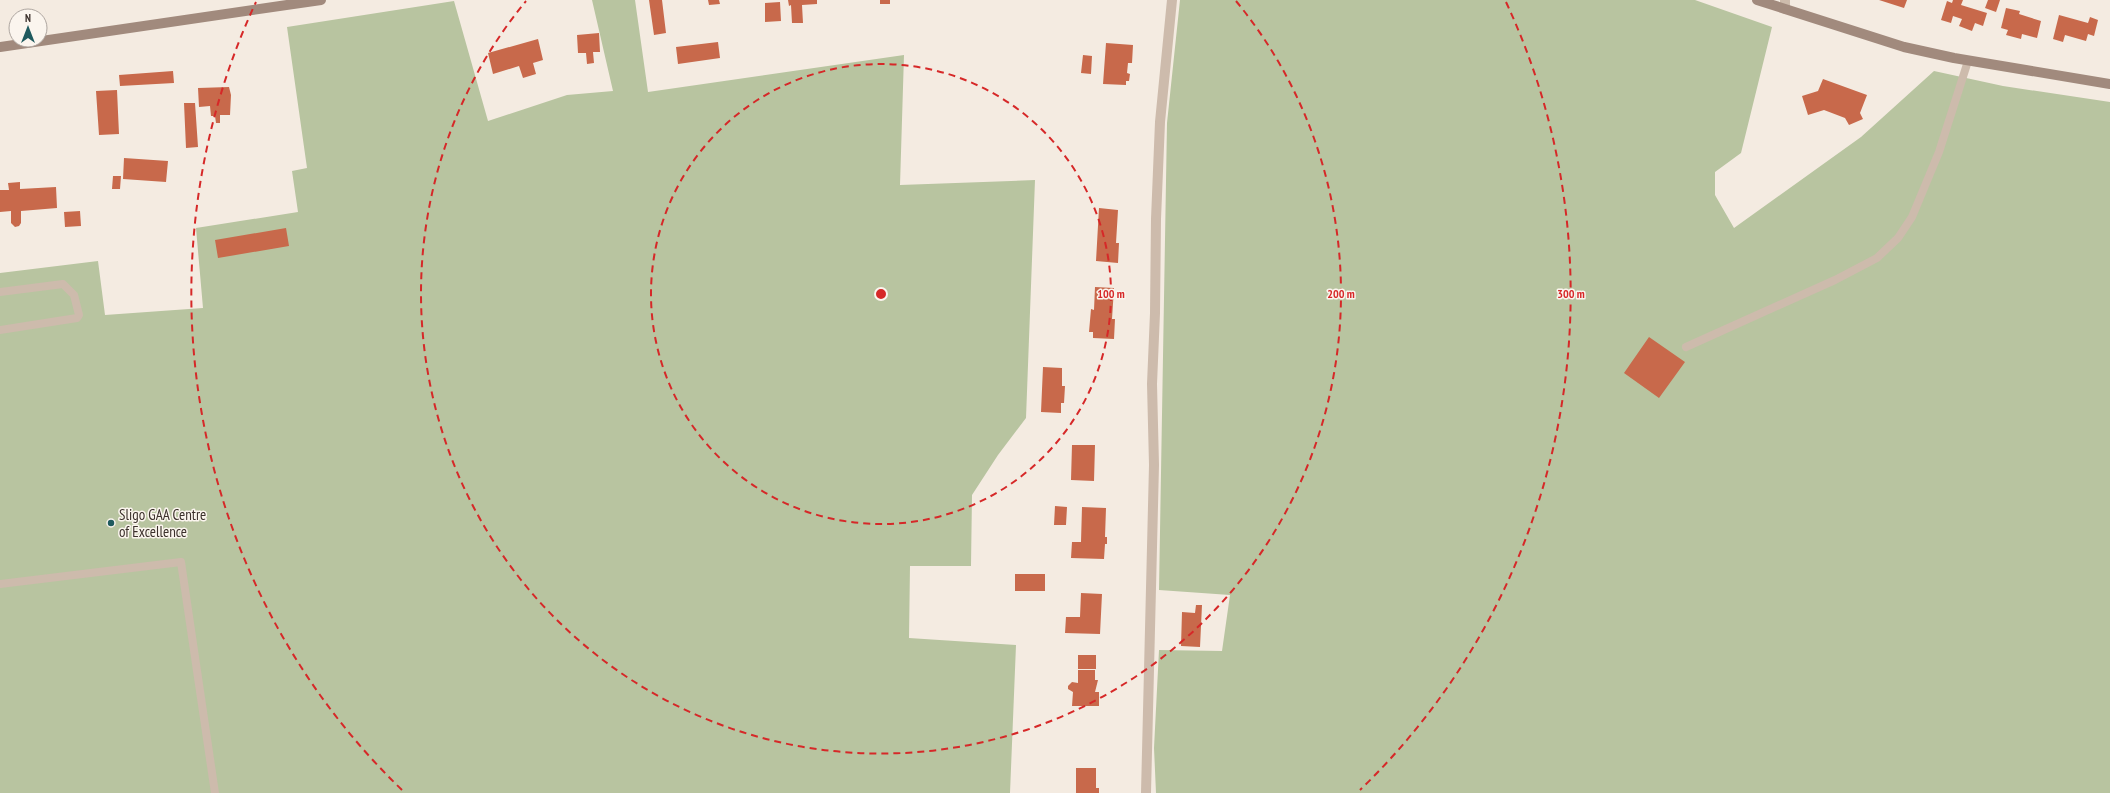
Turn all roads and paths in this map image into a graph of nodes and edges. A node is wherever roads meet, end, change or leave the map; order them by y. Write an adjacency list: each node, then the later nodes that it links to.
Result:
1 (322, 0): 5 (main road)
2 (1172, 0): 13 (street)
3 (1757, 0): 4 (main road)
4 (1785, 4): 6 (main road)
5 (0, 47)
6 (1968, 60): 7 (main road); 10 (lane)
7 (2110, 84)
8 (0, 292): 9 (lane)
9 (0, 330)
10 (1686, 347)
11 (0, 584): 12 (lane)
12 (215, 793)
13 (1146, 793)

